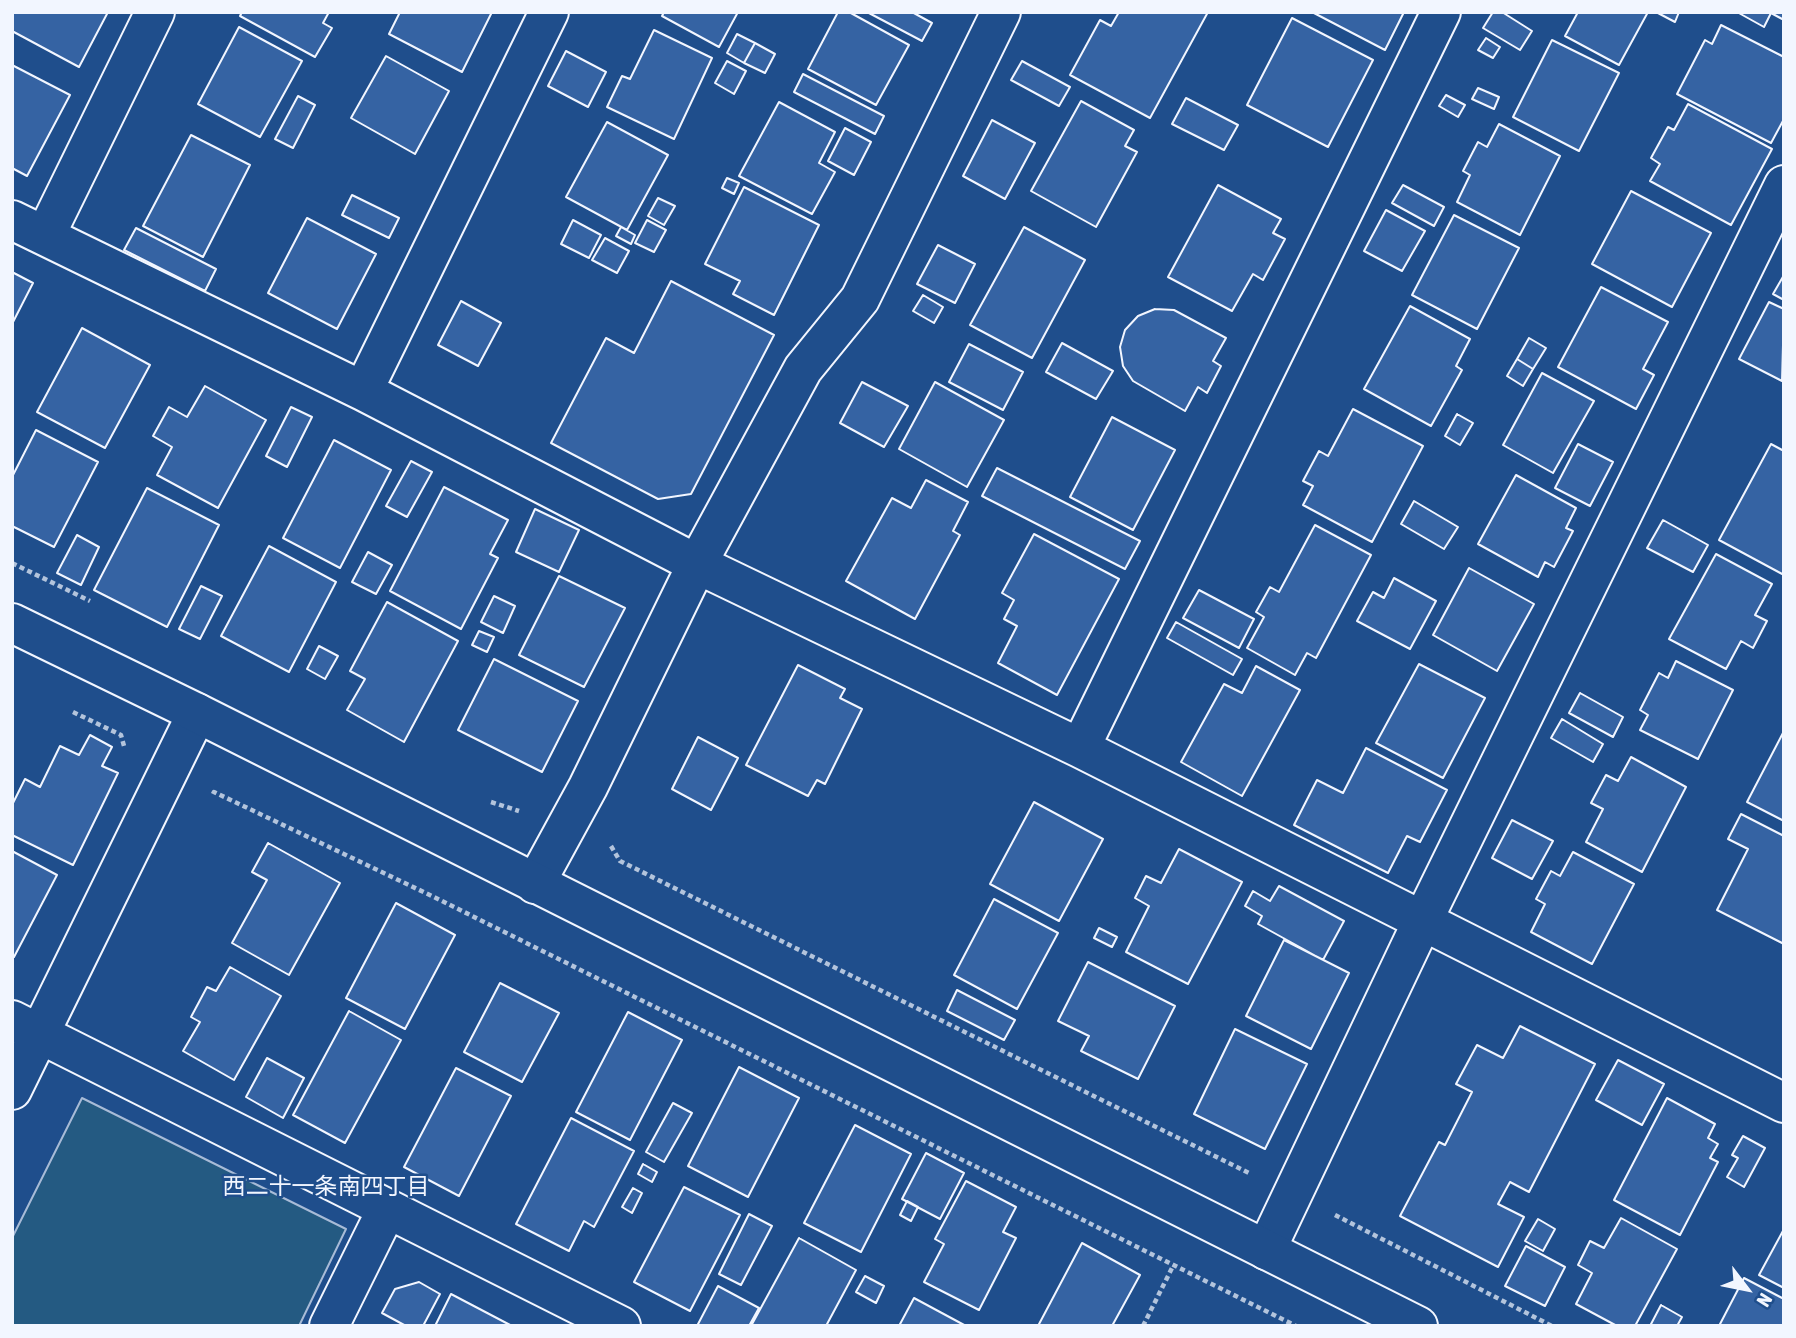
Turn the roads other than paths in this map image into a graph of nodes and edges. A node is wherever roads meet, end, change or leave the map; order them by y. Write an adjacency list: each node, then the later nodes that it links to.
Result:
1 (155, 12): 6 (street)
2 (549, 12): 7 (street)
3 (1001, 12): 8 (street)
4 (1441, 12): 11 (street)
5 (1784, 185): 13 (street)
6 (28, 228): 7 (street)
7 (363, 391): 8 (street)
8 (697, 564): 11 (street); 12 (street)
9 (12, 623): 10 (street)
10 (197, 713): 12 (street); 14 (street)
11 (1080, 748): 13 (street)
12 (536, 884): 18 (street)
13 (1422, 922): 16 (street); 18 (street)
14 (27, 1027): 15 (street); 17 (street)
15 (12, 1090)
16 (1780, 1091)
17 (387, 1209): 19 (street); 20 (street)
18 (1266, 1250): 21 (street)
19 (329, 1326)
20 (621, 1326)
21 (1418, 1326)

